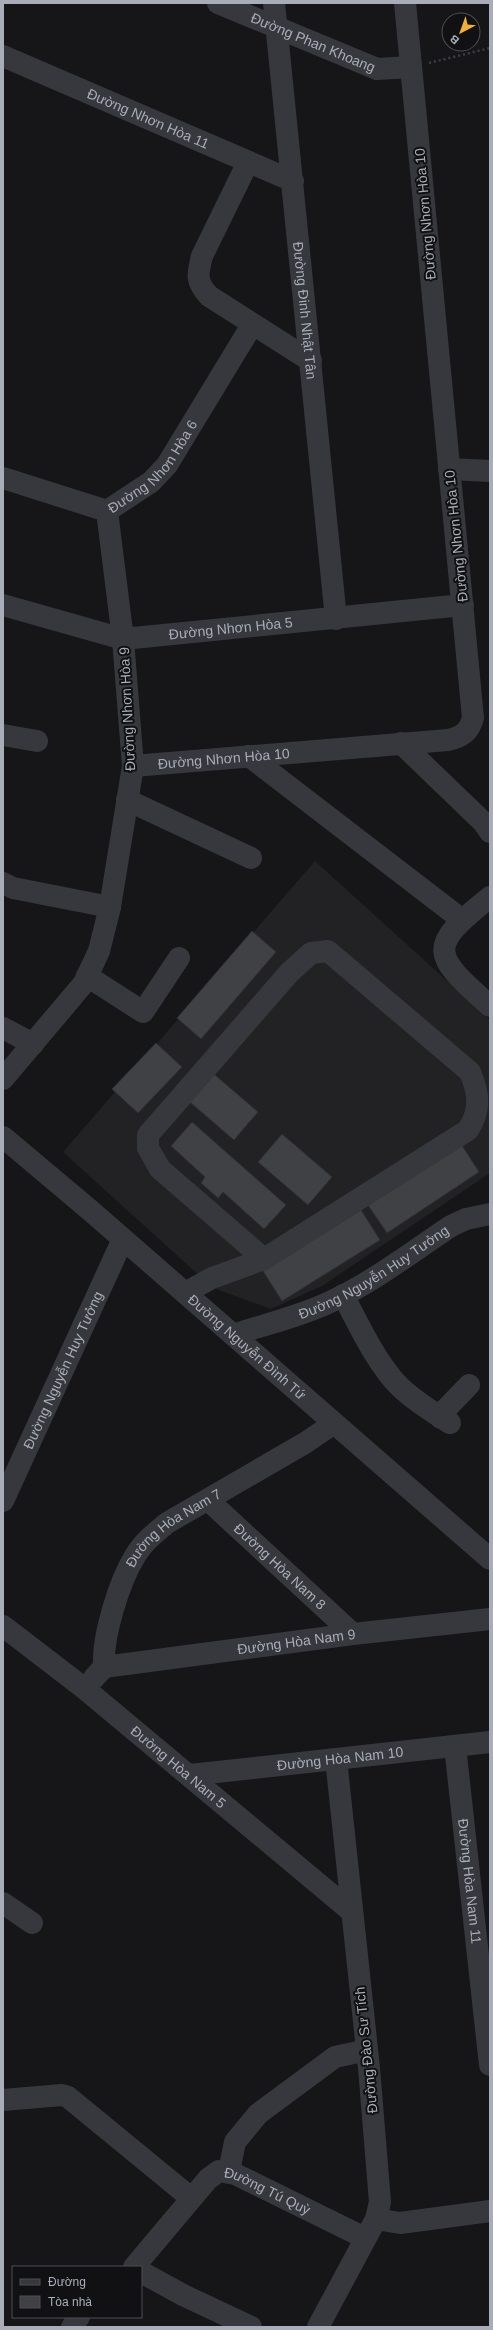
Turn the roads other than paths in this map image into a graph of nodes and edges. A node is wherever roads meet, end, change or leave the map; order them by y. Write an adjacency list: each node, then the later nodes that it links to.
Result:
1 (218, 3): 4 (street, Đường Phan Khoang)
2 (274, 3): 4 (street, Đường Đinh Nhật Tân)
3 (405, 3): 6 (street, Đường Nhơn Hòa 10)
4 (276, 26): 6 (street, Đường Phan Khoang); 8 (street, Đường Đinh Nhật Tân)
5 (3, 56): 7 (street, Đường Nhơn Hòa 11)
6 (411, 66): 11 (street, Đường Nhơn Hòa 10)
7 (248, 162): 8 (street, Đường Nhơn Hòa 11); 9 (street)
8 (293, 181): 10 (street, Đường Đinh Nhật Tân)
9 (252, 325): 10 (street); 14 (street, Đường Nhơn Hòa 6)
10 (311, 361): 17 (street, Đường Đinh Nhật Tân)
11 (449, 469): 12 (street); 16 (street, Đường Nhơn Hòa 10)
12 (490, 471)
13 (3, 478): 14 (street, Đường Nhơn Hòa 6)
14 (107, 511): 18 (street, Đường Nhơn Hòa 9)
15 (3, 605): 18 (street, Đường Nhơn Hòa 5)
16 (463, 605): 17 (street, Đường Nhơn Hòa 5); 21 (street, Đường Nhơn Hòa 10)
17 (336, 619): 18 (street, Đường Nhơn Hòa 5)
18 (123, 639): 23 (street, Đường Nhơn Hòa 9)
19 (3, 735): 20 (street)
20 (37, 741)
21 (401, 743): 22 (street, Đường Nhơn Hòa 10); 25 (street)
22 (249, 756): 23 (street, Đường Nhơn Hòa 10); 30 (street)
23 (132, 766): 24 (street, Đường Nhơn Hòa 9)
24 (127, 800): 26 (street); 29 (street, Đường Nhơn Hòa 9)
25 (490, 832)
26 (251, 858)
27 (3, 883): 29 (street)
28 (490, 897): 30 (street)
29 (110, 907): 32 (street, Đường Nhơn Hòa 9)
30 (461, 919): 33 (street)
31 (180, 958): 32 (street)
32 (87, 976): 35 (street, Đường Nhơn Hòa 9)
33 (490, 1006)
34 (3, 1028): 35 (street)
35 (33, 1044): 36 (street, Đường Nhơn Hòa 9)
36 (3, 1079)
37 (3, 1137): 39 (street, Đường Nguyễn Đình Tứ)
38 (490, 1214): 42 (street, Đường Nguyễn Huy Tưởng)
39 (123, 1239): 41 (street, Đường Nguyễn Đình Tứ); 47 (street, Đường Nguyễn Huy Tưởng)
40 (264, 1259): 40 (street); 41 (street)
41 (185, 1293): 43 (street, Đường Nguyễn Đình Tứ)
42 (343, 1295): 43 (street, Đường Nguyễn Huy Tưởng); 44 (street)
43 (233, 1335): 45 (street, Đường Nguyễn Đình Tứ)
44 (469, 1385)
45 (333, 1424): 46 (street, Đường Hòa Nam 7); 48 (street, Đường Nguyễn Đình Tứ)
46 (208, 1500): 51 (street, Đường Hòa Nam 8); 52 (street, Đường Hòa Nam 7)
47 (3, 1501)
48 (490, 1559)
49 (490, 1619): 51 (street, Đường Hòa Nam 9)
50 (3, 1626): 53 (street, Đường Hòa Nam 5)
51 (353, 1634): 52 (street, Đường Hòa Nam 9)
52 (104, 1667): 53 (street)
53 (85, 1689): 57 (street, Đường Hòa Nam 5)
54 (490, 1742): 55 (street, Đường Hòa Nam 10)
55 (455, 1746): 56 (street, Đường Hòa Nam 10); 62 (street, Đường Hòa Nam 11)
56 (336, 1759): 57 (street, Đường Hòa Nam 10); 59 (street, Đường Đào Sư Tích)
57 (190, 1776): 59 (street, Đường Hòa Nam 5)
58 (3, 1903): 60 (street)
59 (351, 1911): 61 (street, Đường Đào Sư Tích)
60 (32, 1923)
61 (367, 2050): 64 (street); 67 (street, Đường Đào Sư Tích)
62 (490, 2065)
63 (3, 2100): 65 (street)
64 (229, 2171): 65 (street, Đường Tú Quỳ); 68 (street, Đường Tú Quỳ)
65 (191, 2198): 69 (street, Đường Tú Quỳ)
66 (490, 2211): 67 (street)
67 (376, 2219): 68 (street, Đường Đào Sư Tích)
68 (365, 2238): 74 (street, Đường Đào Sư Tích)
69 (135, 2266)
70 (142, 2273): 73 (street)
71 (78, 2318): 72 (street)
72 (72, 2327)
73 (251, 2327)
74 (318, 2327)

